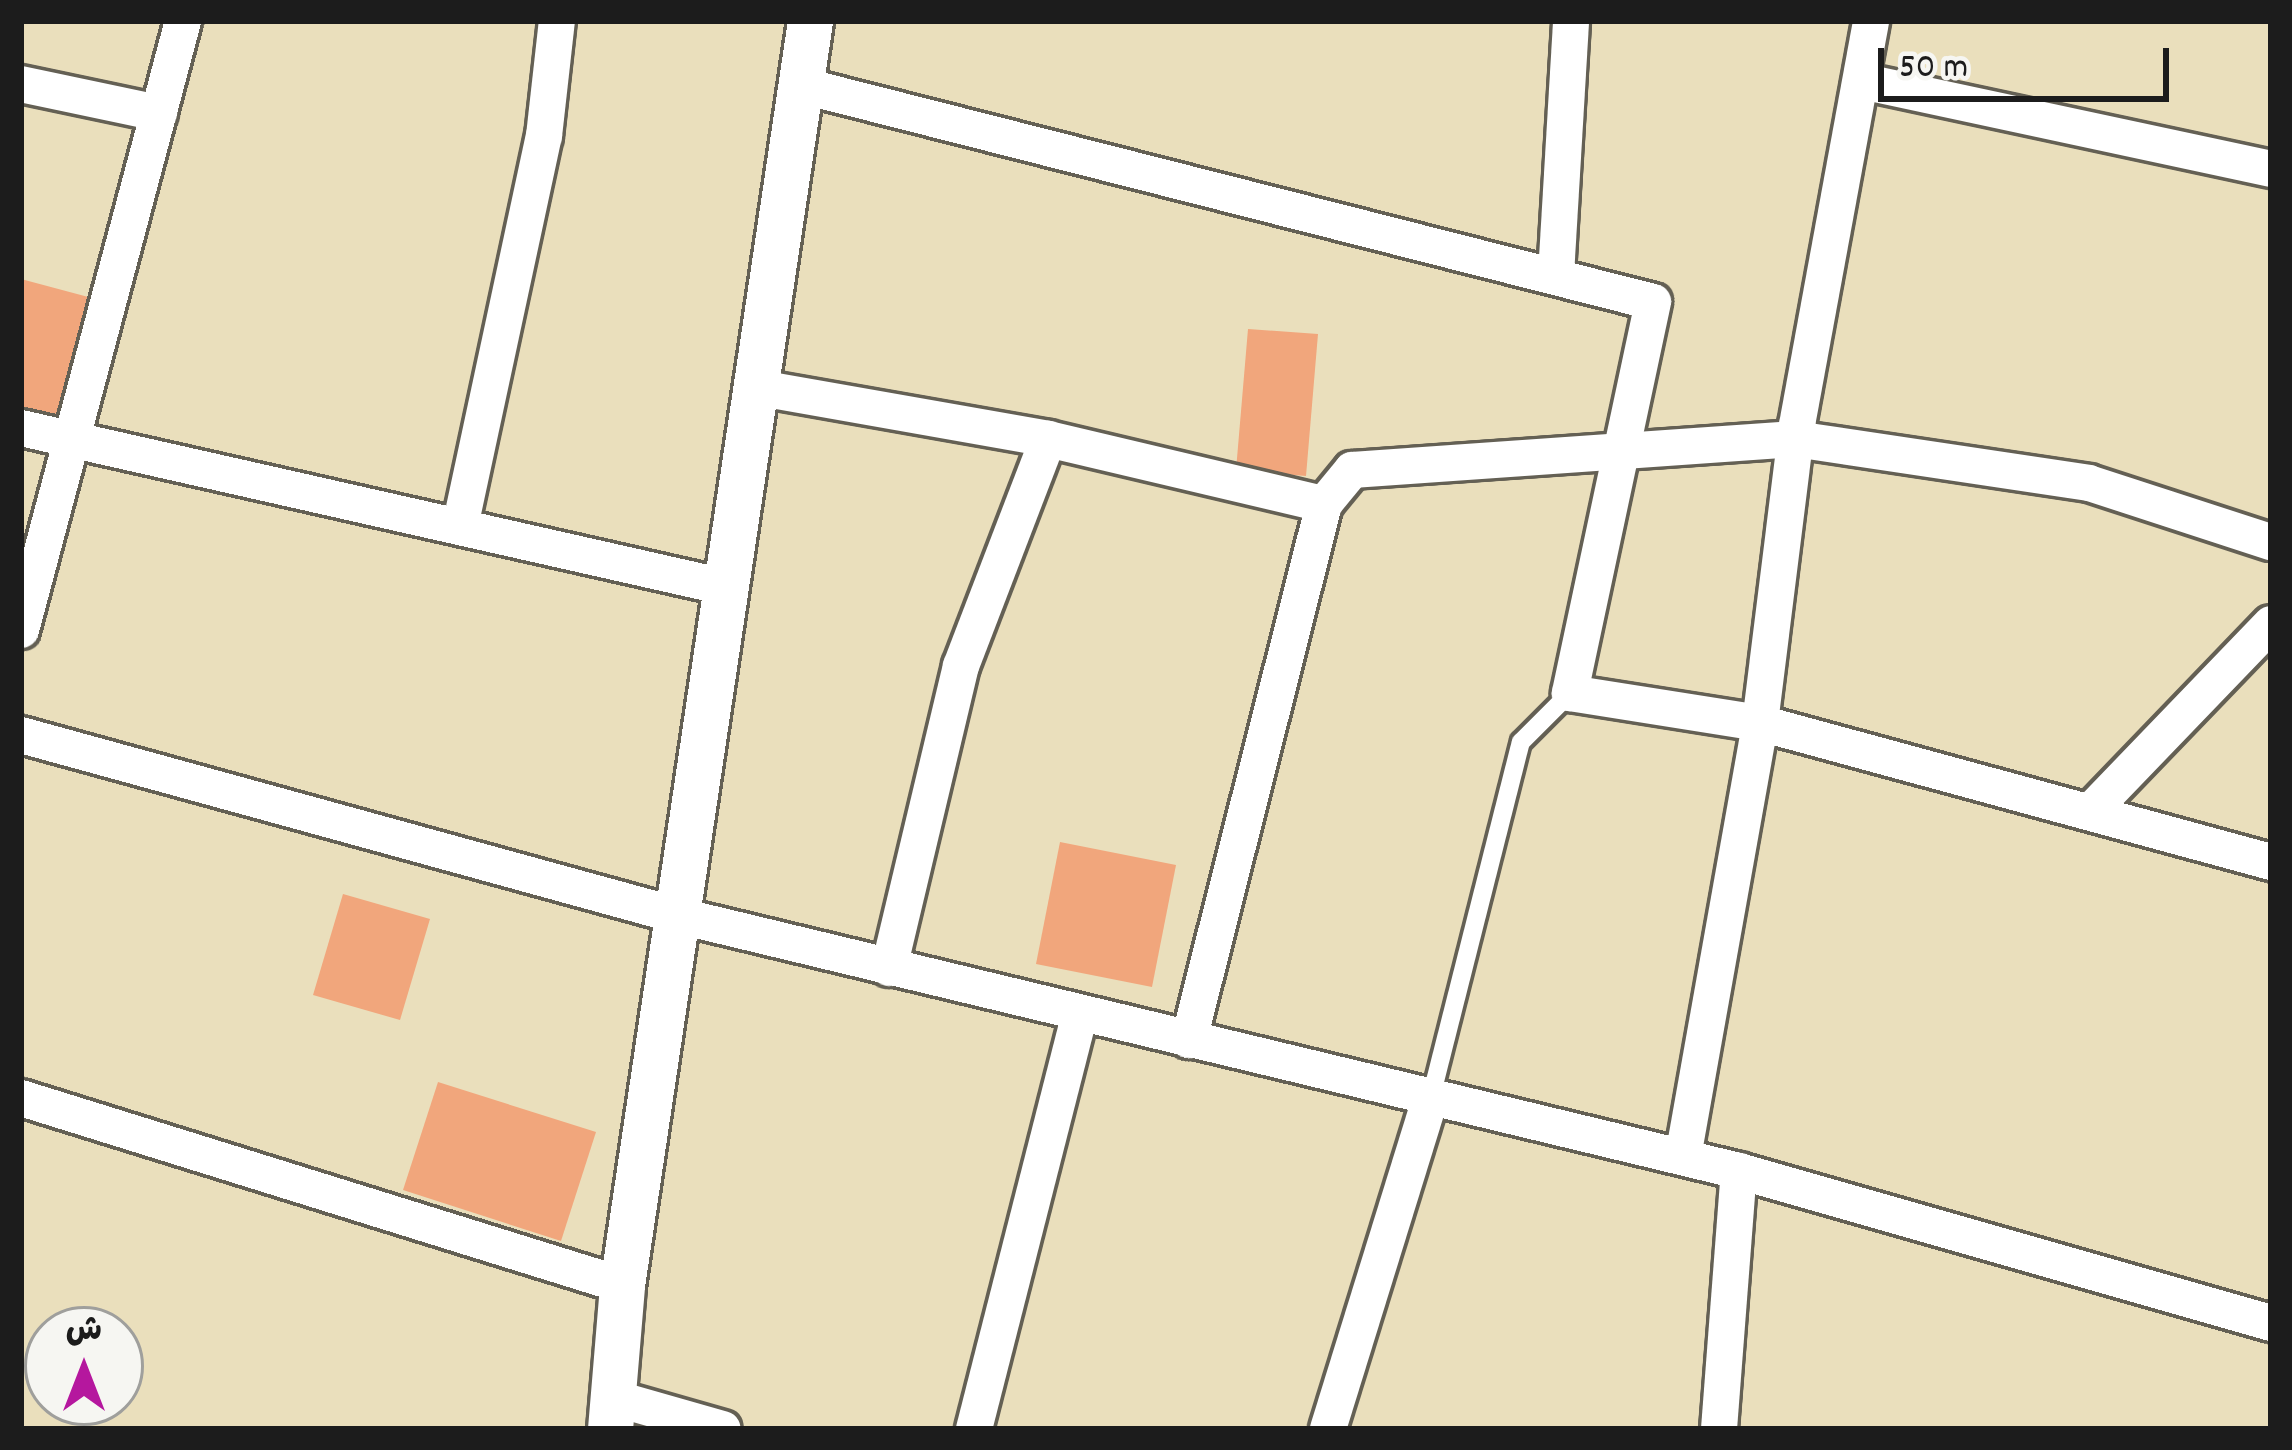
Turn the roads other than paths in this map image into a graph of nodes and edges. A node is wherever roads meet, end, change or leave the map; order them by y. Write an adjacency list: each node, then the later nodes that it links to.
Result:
1 (183, 21): 9 (street)
2 (557, 21): 19 (street)
3 (810, 21): 8 (street)
4 (1571, 21): 11 (street)
5 (1871, 21): 6 (street)
6 (1861, 81): 10 (street); 15 (street)
7 (21, 84): 9 (street)
8 (800, 85): 11 (street); 12 (street)
9 (159, 113): 16 (street)
10 (2271, 169)
11 (1556, 275): 17 (street)
12 (754, 387): 14 (street); 21 (street)
13 (21, 428): 16 (street)
14 (1048, 439): 18 (street); 30 (street)
15 (1795, 439): 17 (street); 20 (street); 25 (street)
16 (74, 441): 19 (street); 23 (street)
17 (1623, 453): 18 (street); 24 (street)
18 (1324, 504): 32 (street)
19 (460, 527): 21 (street)
20 (2271, 542)
21 (724, 587): 29 (street)
22 (2271, 624): 27 (street)
23 (21, 630)
24 (1570, 693): 25 (street); 33 (lane)
25 (1760, 723): 27 (street); 35 (street)
26 (21, 735): 29 (street)
27 (2090, 812): 28 (street)
28 (2271, 862)
29 (676, 915): 30 (street); 37 (street)
30 (890, 968): 31 (street)
31 (1080, 1013): 32 (street); 41 (street)
32 (1189, 1040): 33 (street)
33 (1431, 1097): 35 (street); 42 (street)
34 (21, 1098): 37 (street)
35 (1684, 1157): 36 (street)
36 (1738, 1171): 38 (street); 43 (street)
37 (622, 1285): 39 (street)
38 (2271, 1324)
39 (612, 1413): 40 (street)
40 (723, 1429)
41 (974, 1429)
42 (1328, 1429)
43 (1720, 1429)

